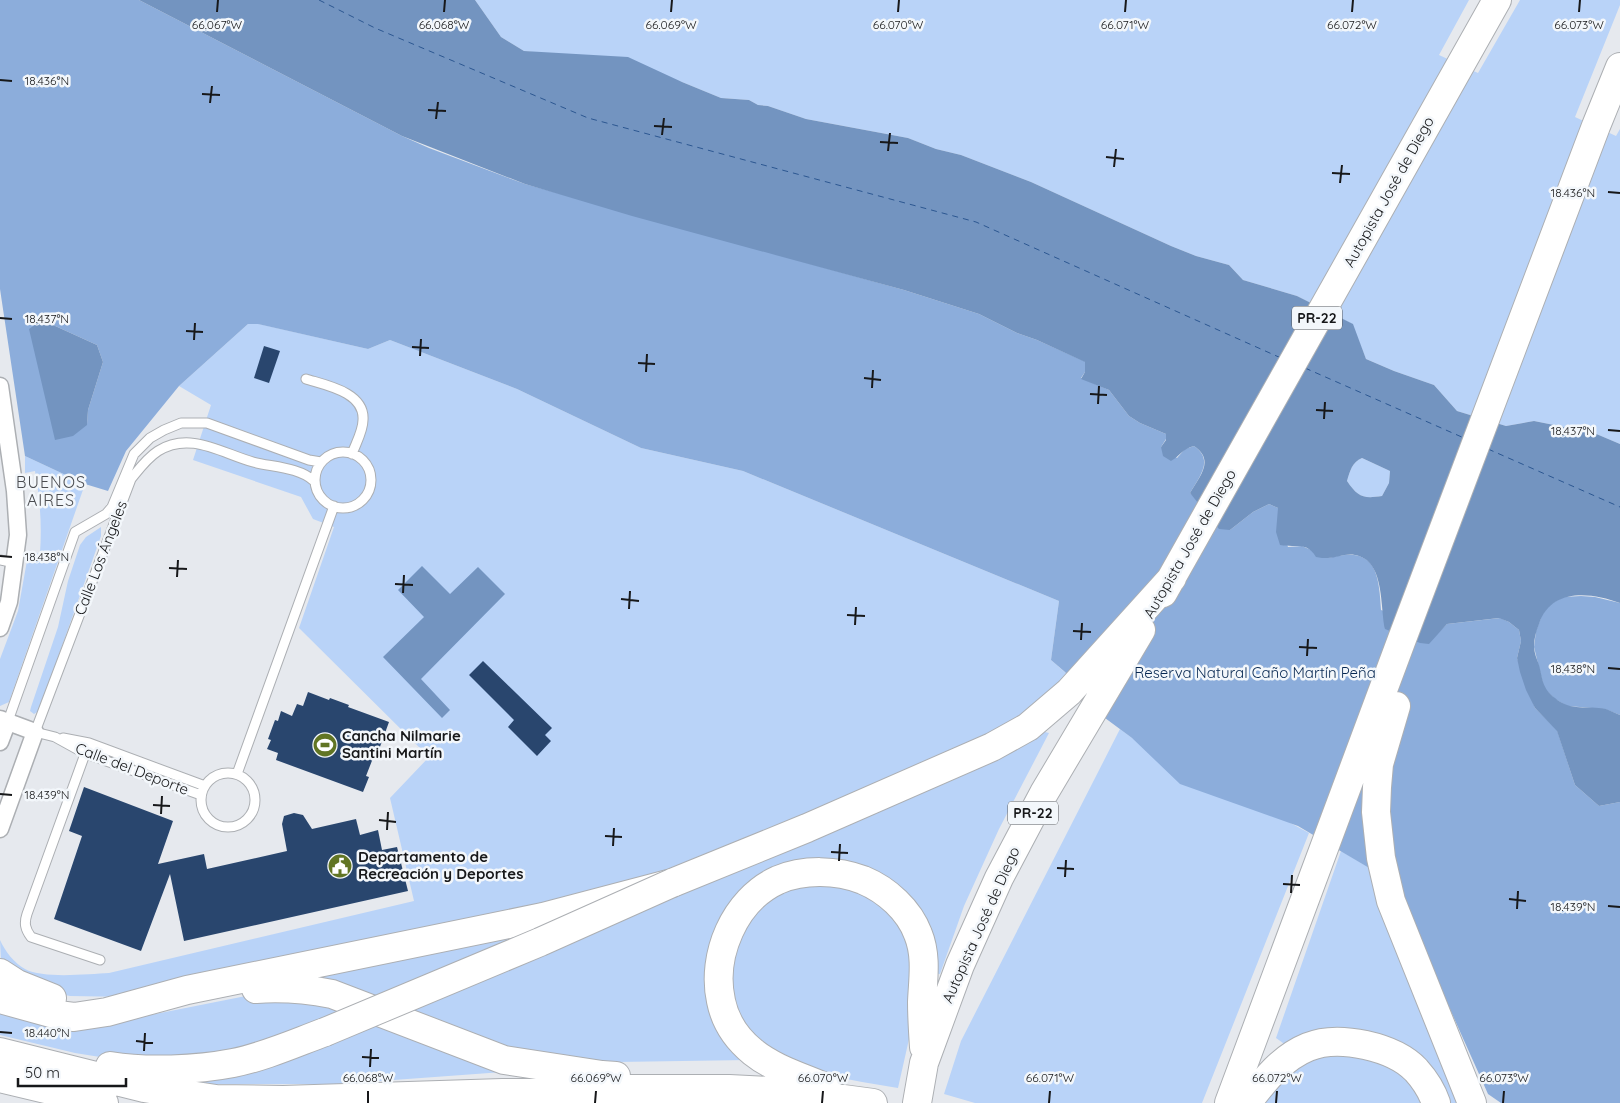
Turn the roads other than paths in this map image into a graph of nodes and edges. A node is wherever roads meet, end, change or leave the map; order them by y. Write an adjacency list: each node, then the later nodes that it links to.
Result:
1 (1497, 0): 10 (highway, Autopista José de Diego / PR-22)
2 (1620, 67): 12 (highway)
3 (306, 379): 5 (lane)
4 (0, 386): 9 (street)
5 (352, 454): 6 (lane); 8 (lane)
6 (321, 462): 7 (lane); 13 (lane, Calle Los Ángeles)
7 (314, 481): 8 (lane); 14 (lane, Calle Los Ángeles)
8 (334, 506): 21 (lane)
9 (7, 561): 11 (street)
10 (1175, 573): 25 (highway); 31 (highway, Autopista José de Diego / PR-22)
11 (1, 622)
12 (1402, 640): 39 (highway); 42 (highway)
13 (4, 720): 14 (street); 16 (street, Calle Los Ángeles)
14 (35, 732): 15 (lane, Calle del Deporte); 24 (street, Calle Los Ángeles)
15 (55, 737): 17 (lane); 18 (lane, Calle del Deporte)
16 (0, 742)
17 (89, 742): 18 (lane); 19 (lane)
18 (84, 753): 20 (lane, Calle del Deporte); 26 (lane)
19 (138, 760): 20 (lane); 22 (lane)
20 (134, 771): 23 (lane, Calle del Deporte)
21 (237, 774): 22 (lane); 23 (lane)
22 (205, 786): 23 (lane)
23 (201, 795)
24 (0, 829)
25 (672, 883): 29 (highway, bridge); 32 (highway, bridge)
26 (100, 960)
27 (0, 973): 29 (highway)
28 (0, 1000): 29 (highway)
29 (107, 1012): 34 (highway)
30 (0, 1052): 32 (highway)
31 (924, 1063): 35 (highway); 38 (highway, Autopista José de Diego / PR-22)
32 (55, 1066): 34 (highway)
33 (0, 1078): 36 (highway)
34 (729, 1089): 35 (highway)
35 (836, 1098): 37 (highway)
36 (104, 1103)
37 (873, 1103)
38 (917, 1103)
39 (1229, 1103)
40 (1247, 1103): 41 (highway)
41 (1436, 1103)
42 (1472, 1103)

